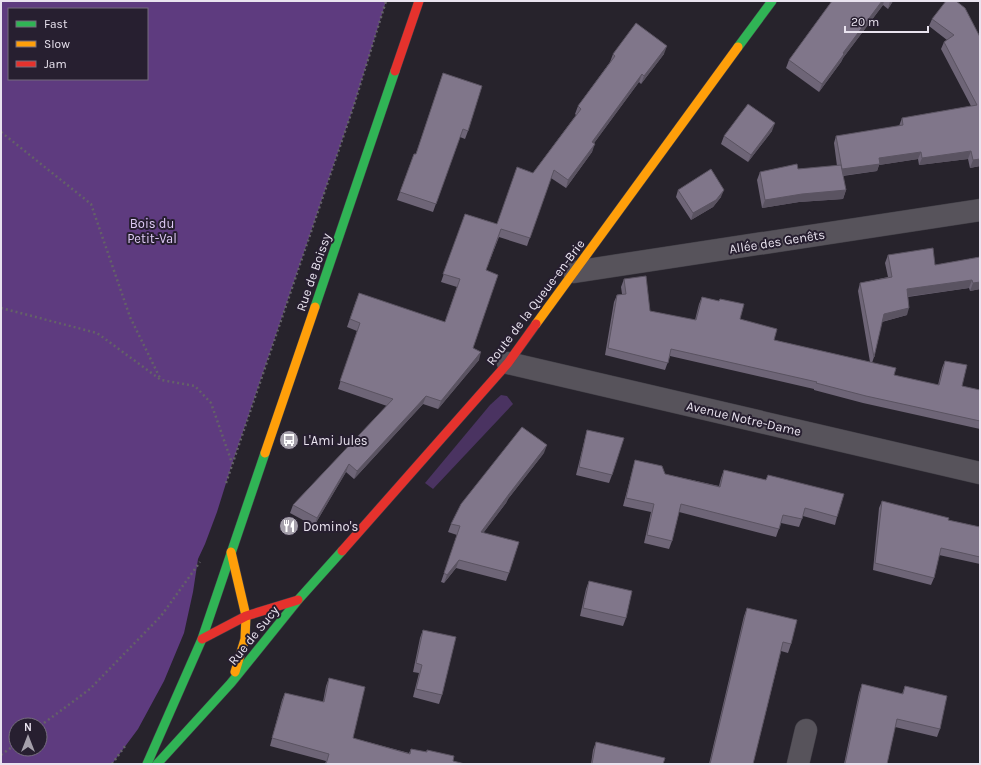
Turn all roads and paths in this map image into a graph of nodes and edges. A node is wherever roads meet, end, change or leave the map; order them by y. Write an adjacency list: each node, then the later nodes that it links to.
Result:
1 (386, 1): 10 (path)
2 (419, 1): 13 (main road, Rue de Boissy)
3 (772, 1): 6 (main road, Route de la Queue-en-Brie)
4 (1, 132): 9 (path)
5 (980, 210): 6 (street, Allée des Genêts)
6 (574, 272): 8 (main road, Route de la Queue-en-Brie)
7 (1, 308): 9 (path)
8 (508, 363): 11 (street, Avenue Notre-Dame); 15 (main road, Route de la Queue-en-Brie)
9 (160, 380): 10 (path)
10 (232, 464): 12 (path)
11 (980, 474)
12 (226, 484)
13 (231, 552): 16 (main road); 17 (main road, Rue de Boissy)
14 (202, 558): 19 (path)
15 (298, 600): 16 (main road, Rue de Sucy); 18 (main road, Rue de Sucy)
16 (246, 616): 17 (main road, Rue de Sucy); 18 (main road)
17 (202, 639): 21 (main road, Rue de Boissy)
18 (231, 683): 22 (main road, Rue de Sucy)
19 (48, 720)
20 (806, 730): 23 (street)
21 (147, 764)
22 (157, 764)
23 (798, 764)

